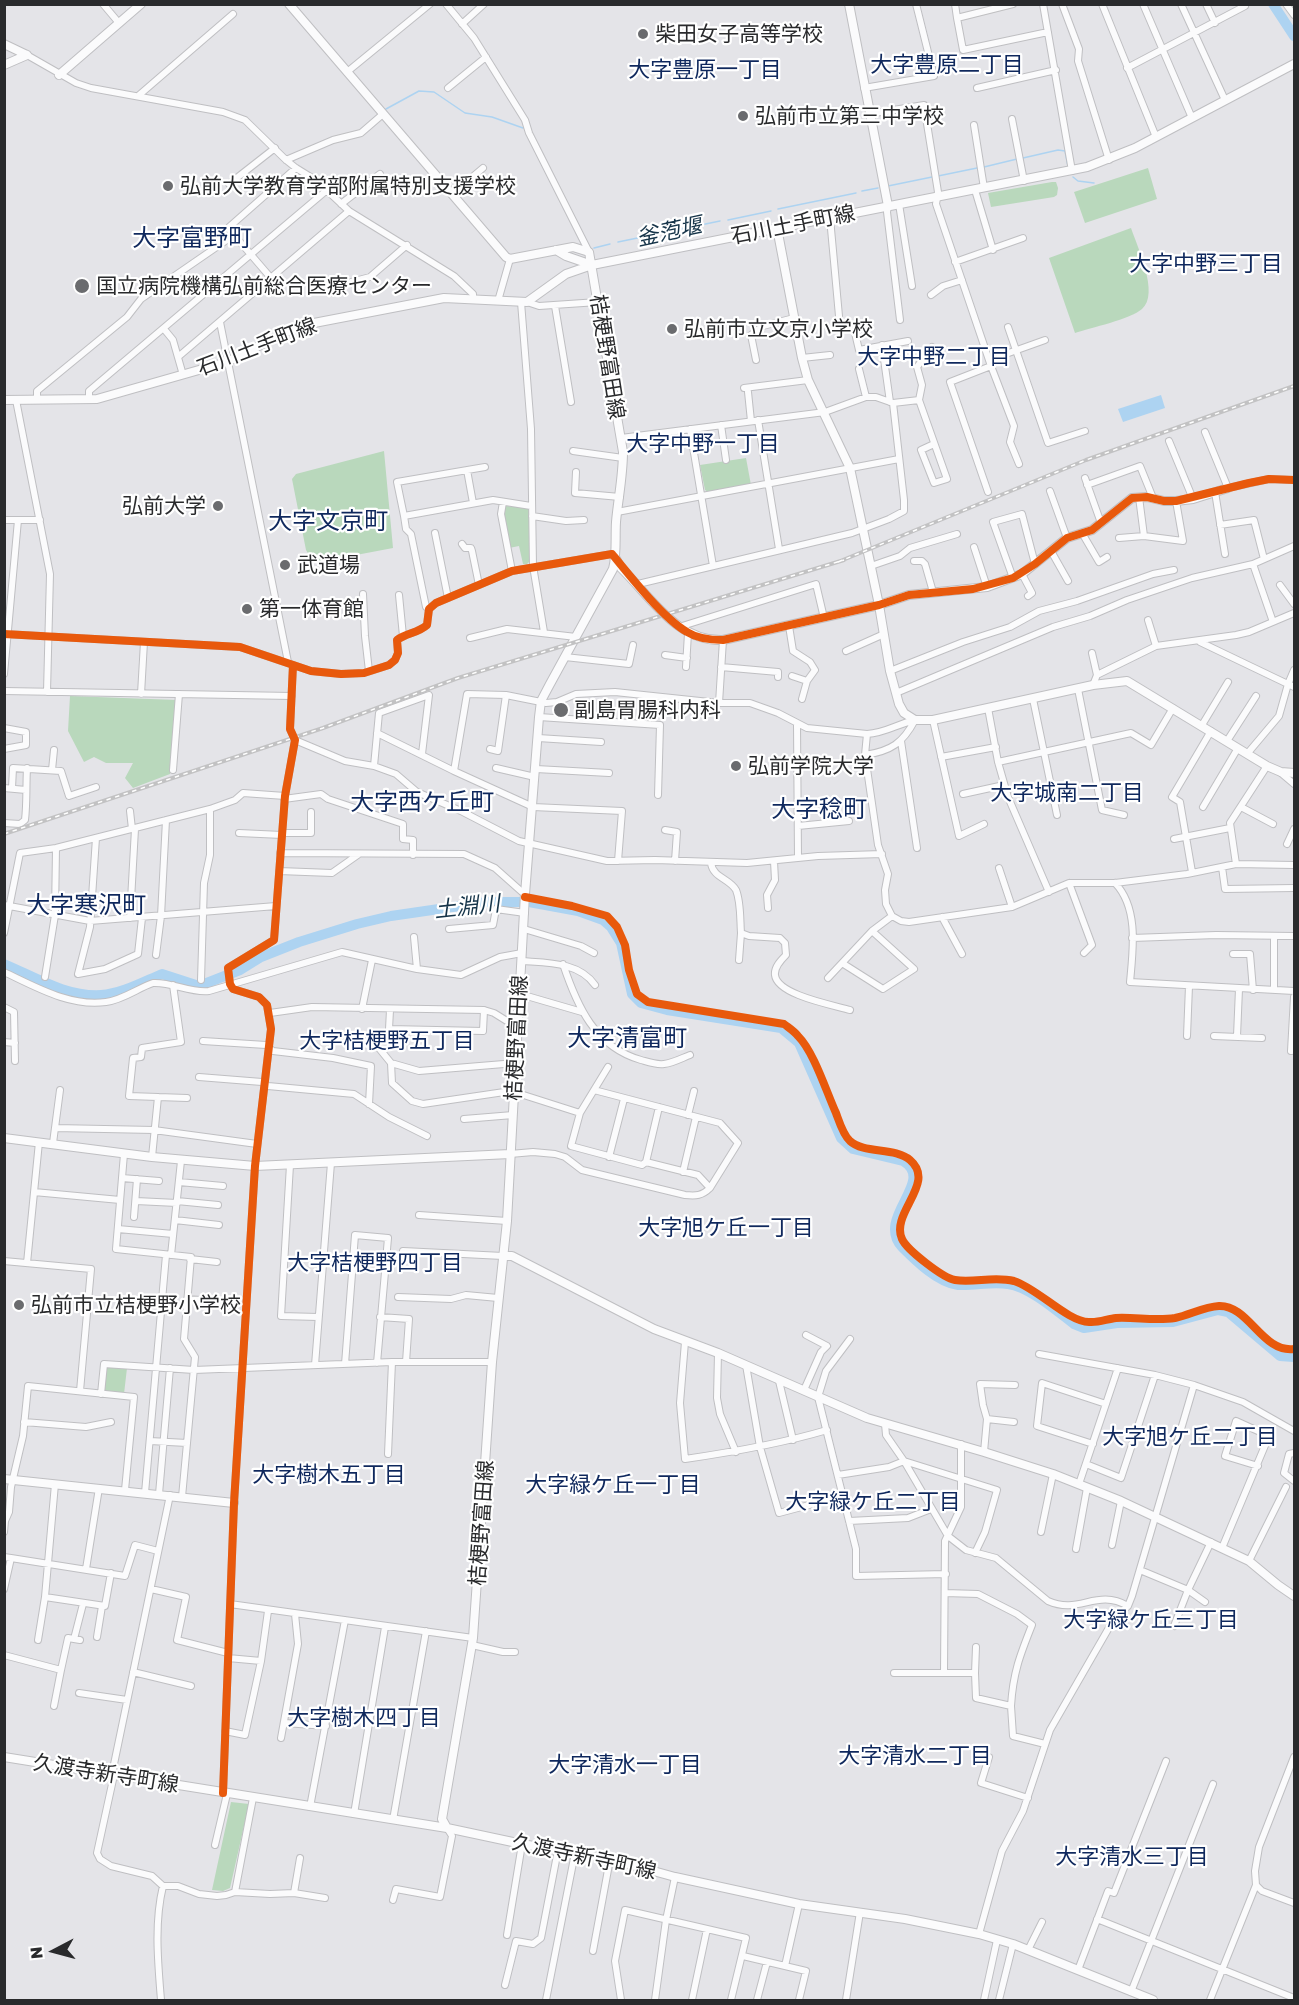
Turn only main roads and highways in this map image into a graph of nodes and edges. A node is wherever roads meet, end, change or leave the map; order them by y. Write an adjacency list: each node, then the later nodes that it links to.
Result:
1 (141, 4): 7 (main road)
2 (289, 4): 10 (main road)
3 (850, 5): 8 (main road)
4 (4, 44): 6 (main road)
5 (1294, 64): 8 (main road, 石川土手町線)
6 (4, 65)
7 (59, 75)
8 (888, 206): 9 (main road, 石川土手町線)
9 (777, 228): 11 (main road, 石川土手町線); 15 (main road)
10 (556, 250): 11 (main road); 11 (main road, 桔梗野富田線)
11 (592, 265): 12 (main road, 石川土手町線); 14 (main road, 桔梗野富田線)
12 (4, 400)
13 (1228, 488): 15 (main road)
14 (616, 559): 15 (main road); 18 (main road, 桔梗野富田線)
15 (879, 605): 16 (main road)
16 (1294, 773)
17 (4, 1138): 18 (main road)
18 (510, 1154): 19 (main road, 桔梗野富田線)
19 (503, 1256): 22 (main road); 24 (main road, 桔梗野富田線)
20 (8, 1480): 21 (main road)
21 (234, 1503)
22 (1294, 1596)
23 (4, 1757): 24 (main road, 久渡寺新寺町線)
24 (447, 1828): 25 (main road, 久渡寺新寺町線)
25 (1153, 2001)

